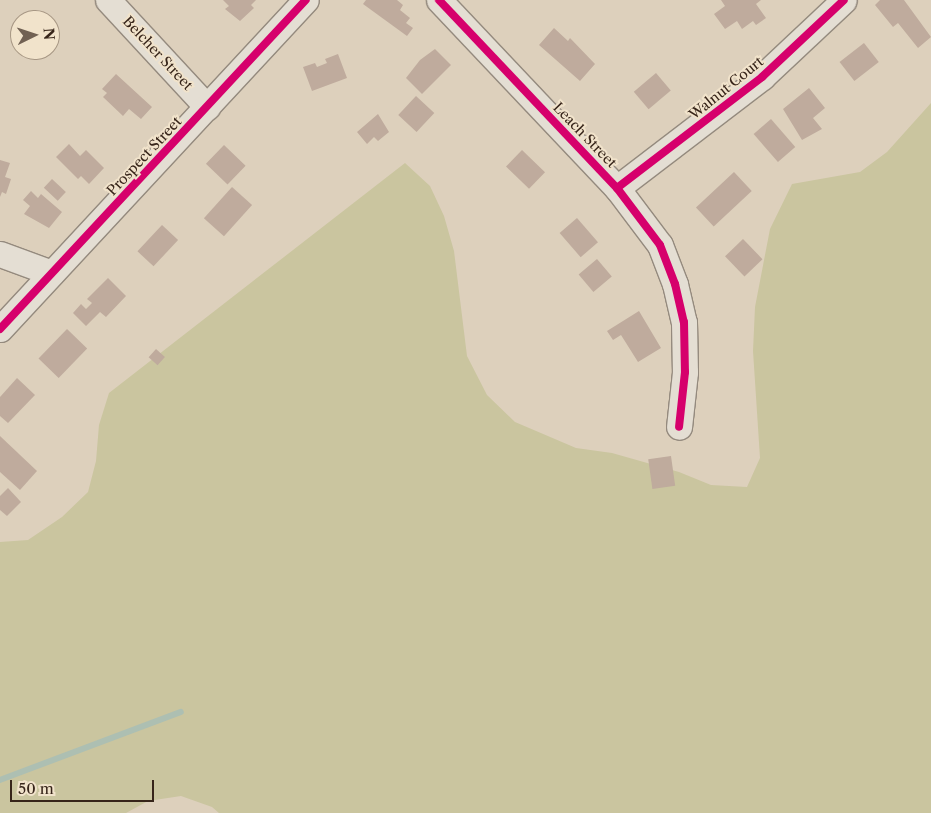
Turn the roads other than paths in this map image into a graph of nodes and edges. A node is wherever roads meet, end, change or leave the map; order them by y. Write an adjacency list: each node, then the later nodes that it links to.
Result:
1 (108, 0): 5 (street, Belcher Street)
2 (306, 0): 5 (street, Prospect Street)
3 (439, 0): 6 (street, Leach Street)
4 (844, 0): 6 (street, Walnut Court)
5 (207, 107): 8 (street, Prospect Street)
6 (617, 188): 10 (street, Leach Street)
7 (0, 254): 8 (street)
8 (52, 273): 9 (street, Prospect Street)
9 (0, 329)
10 (679, 427)

